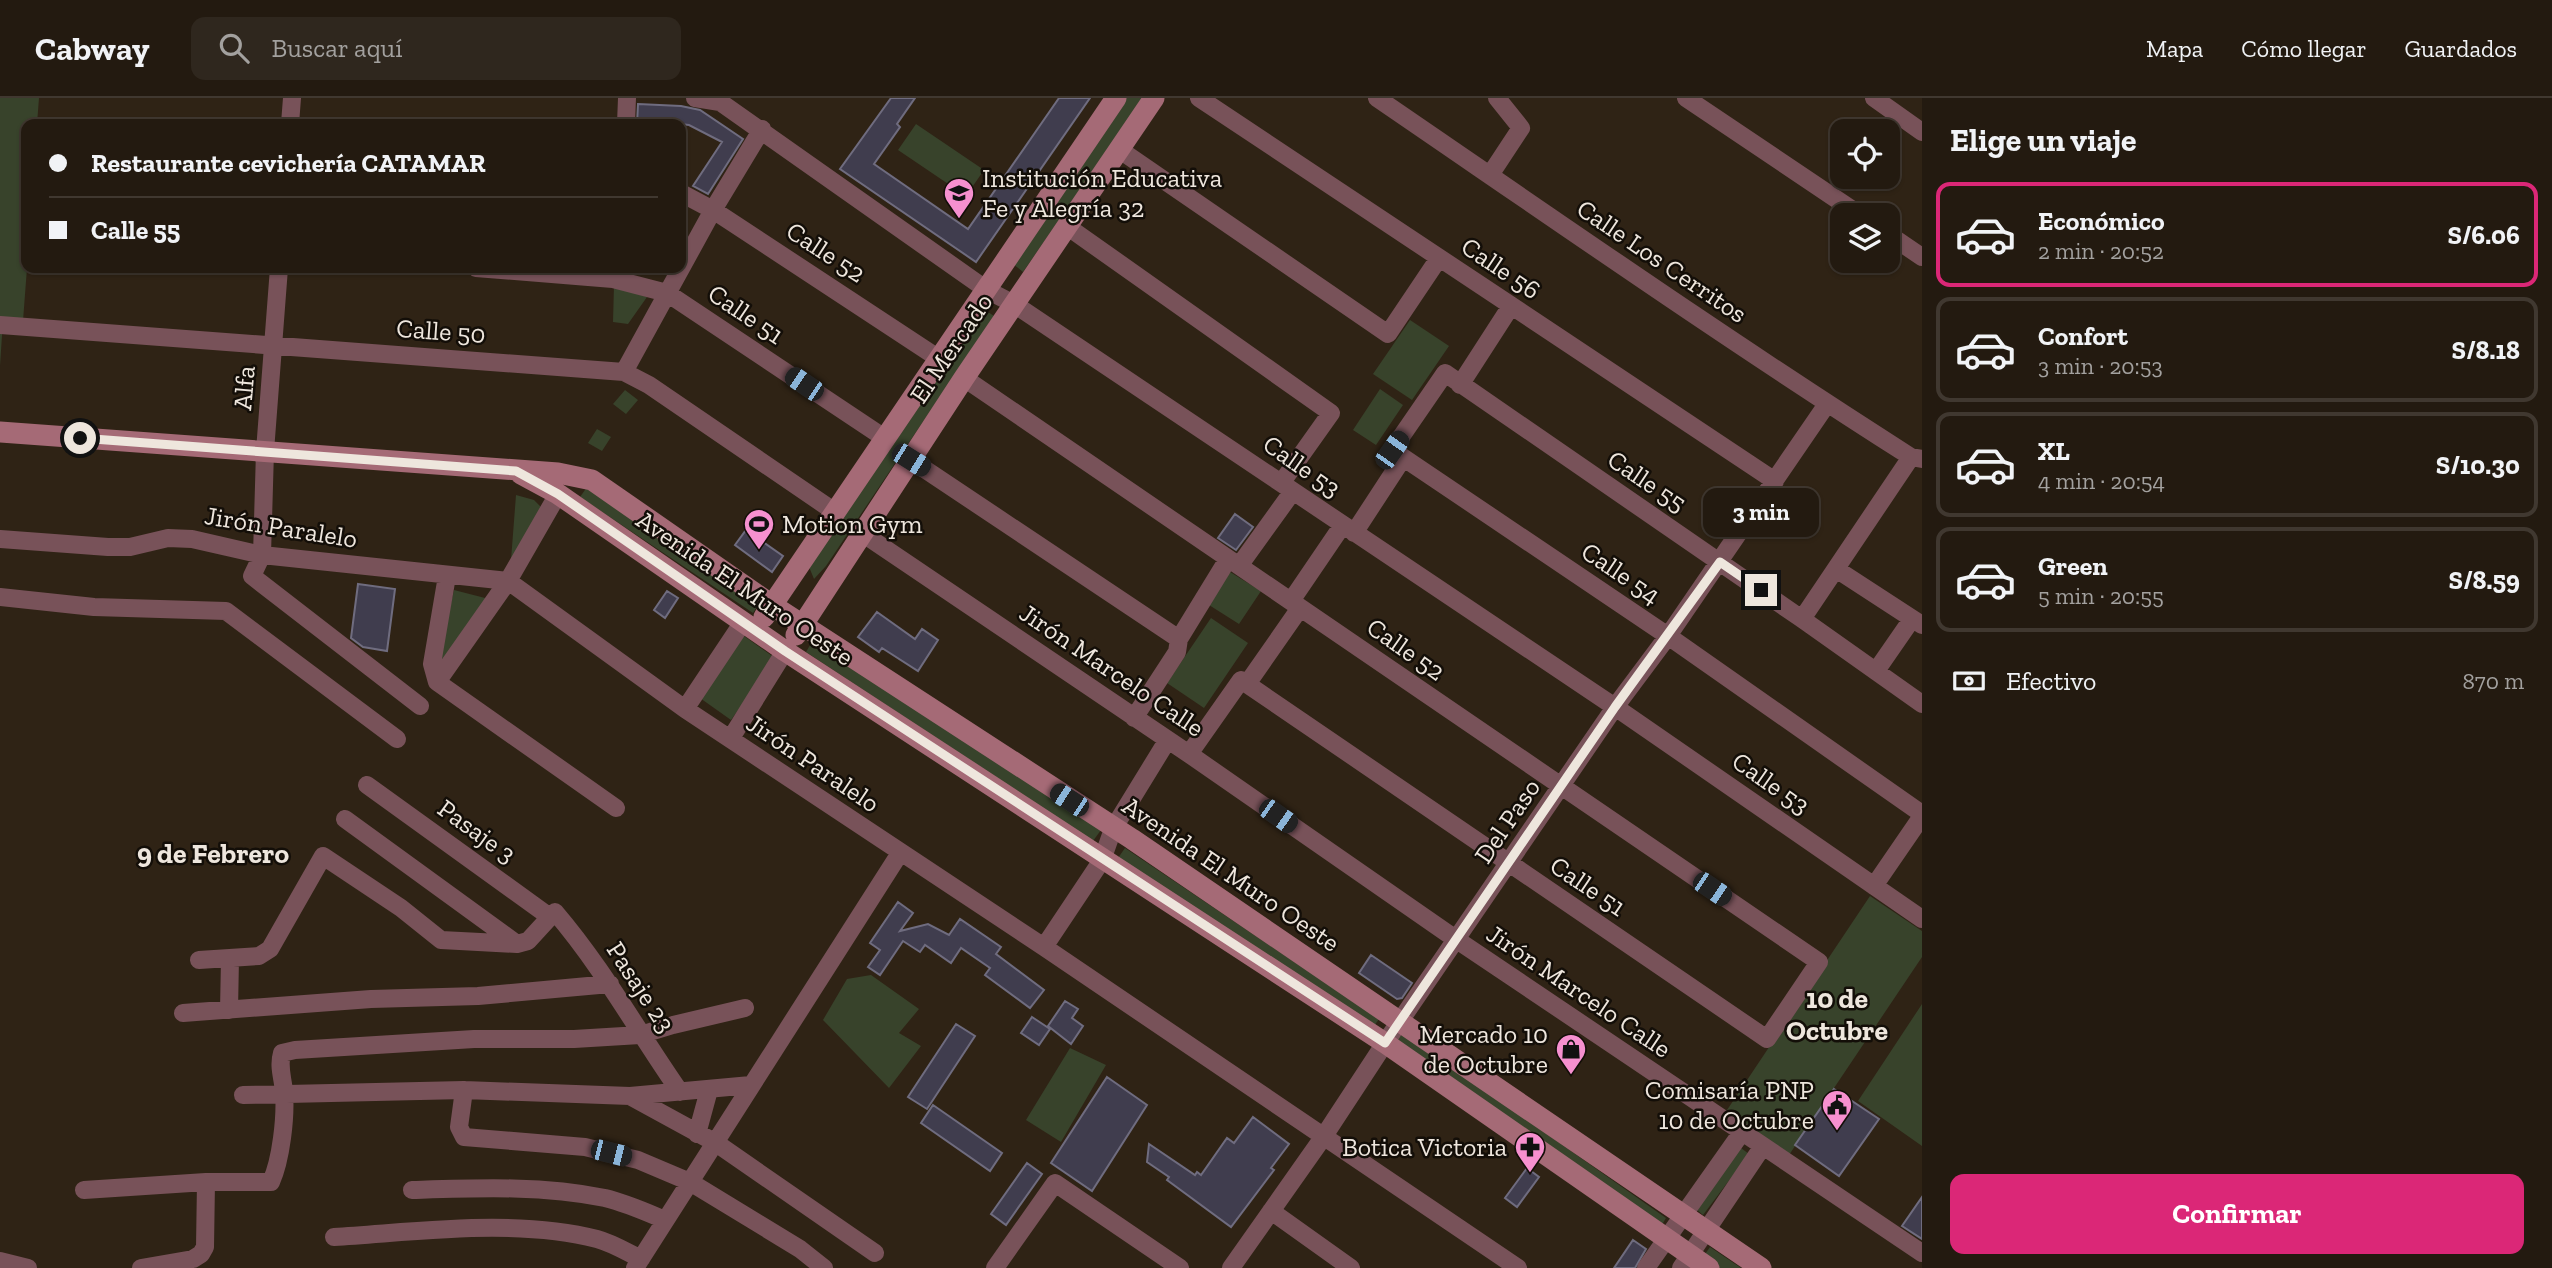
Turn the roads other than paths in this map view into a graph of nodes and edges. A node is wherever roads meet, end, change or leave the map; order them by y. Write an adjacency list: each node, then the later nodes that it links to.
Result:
1 (292, 98): 11 (street)
2 (627, 98): 12 (street)
3 (695, 98): 13 (street, Calle 53)
4 (1116, 98): 28 (main road, El Mercado)
5 (1154, 98): 15 (main road, El Mercado)
6 (1199, 98): 23 (street, Calle 56)
7 (1377, 98): 16 (street, Calle Los Cerritos)
8 (1497, 98): 16 (street)
9 (1686, 98): 18 (street)
10 (1874, 98): 14 (street)
11 (290, 119)
12 (626, 119)
13 (762, 130): 19 (street); 28 (street, Calle 53)
14 (1922, 132)
15 (1120, 150): 20 (main road, El Mercado); 23 (street)
16 (1490, 175): 38 (street, Calle Los Cerritos)
17 (686, 196): 19 (street, Calle 52)
18 (1842, 203)
19 (713, 210): 24 (street); 34 (street, Calle 52)
20 (1068, 227): 30 (main road, El Mercado); 47 (street)
21 (1900, 242): 22 (street)
22 (1922, 257)
23 (1439, 258): 31 (street, Calle 56)
24 (686, 259)
25 (279, 273): 33 (street, Alfa)
26 (604, 273): 29 (street, Calle 51)
27 (678, 273): 29 (street)
28 (987, 290): 30 (street, Calle 53); 34 (main road, El Mercado)
29 (667, 293): 35 (street); 40 (street, Calle 51)
30 (1014, 304): 36 (main road, El Mercado); 47 (street, Calle 53)
31 (1511, 306): 37 (street); 46 (street, Calle 56)
32 (0, 325): 33 (street, Calle 50)
33 (275, 345): 35 (street, Calle 50); 41 (street, Alfa)
34 (941, 360): 40 (main road, El Mercado)
35 (624, 372): 49 (street, Calle 50)
36 (964, 378): 44 (main road, El Mercado); 55 (street, Calle 52)
37 (1460, 384): 42 (street, Calle 55); 54 (street, Calle 55)
38 (1827, 404): 43 (street, Calle Los Cerritos); 46 (street, Del Paso)
39 (0, 432): 41 (main road, Avenida El Muro Oeste)
40 (886, 439): 49 (main road, El Mercado)
41 (265, 451): 45 (main road, Avenida El Muro Oeste); 53 (street, Alfa)
42 (1397, 454): 50 (street); 66 (street, Calle 54)
43 (1917, 458): 56 (street)
44 (911, 460): 51 (main road, El Mercado); 67 (street)
45 (516, 471): 48 (main road, Avenida El Muro Oeste); 61 (main road, Avenida El Muro Oeste)
46 (1775, 481): 54 (street, Del Paso)
47 (1288, 487): 50 (street, Calle 53); 55 (street)
48 (558, 494): 58 (street); 65 (main road, Avenida El Muro Oeste)
49 (835, 512): 61 (main road, El Mercado)
50 (1348, 530): 60 (street); 74 (street, Calle 53)
51 (862, 533): 64 (main road, El Mercado); 76 (street, Jirón Marcelo Calle)
52 (0, 539): 53 (street, Jirón Paralelo)
53 (262, 555): 57 (street, Jirón Paralelo); 73 (street, Alfa)
54 (1720, 562): 62 (street, Calle 55); 66 (street, Del Paso)
55 (1234, 563): 60 (street, Calle 52); 67 (street)
56 (1836, 569): 62 (street); 63 (street)
57 (447, 576): 58 (street, Jirón Paralelo); 70 (street)
58 (508, 581): 70 (street); 75 (street, Jirón Paralelo)
59 (0, 597): 77 (street)
60 (1296, 604): 71 (street); 82 (street, Calle 52)
61 (772, 605): 64 (main road, Avenida El Muro Oeste); 65 (main road, El Mercado)
62 (1802, 619): 69 (street, Calle 55)
63 (1917, 622): 69 (street)
64 (802, 625): 68 (main road, El Mercado); 86 (main road, Avenida El Muro Oeste)
65 (749, 626): 68 (main road, Avenida El Muro Oeste); 75 (street)
66 (1668, 636): 74 (street, Del Paso); 84 (street, Calle 54)
67 (1179, 639): 76 (street)
68 (785, 651): 78 (street, El Mercado); 88 (main road, Avenida El Muro Oeste)
69 (1876, 671): 72 (street, Calle 55)
70 (437, 682): 83 (street)
71 (1244, 682): 80 (street); 89 (street, Calle 51)
72 (1922, 704)
73 (420, 706)
74 (1615, 707): 82 (street, Del Paso); 90 (street, Calle 53)
75 (685, 709): 78 (street, Jirón Paralelo)
76 (1134, 719): 79 (street, Jirón Marcelo Calle)
77 (397, 738)
78 (731, 738): 87 (street, Jirón Paralelo)
79 (1167, 741): 80 (street, Jirón Marcelo Calle); 86 (street)
80 (1189, 754): 93 (street, Jirón Marcelo Calle)
81 (367, 785): 91 (street, Pasaje 3)
82 (1561, 788): 89 (street, Del Paso); 104 (street, Calle 52)
83 (617, 808)
84 (1922, 815): 90 (street)
85 (345, 819): 94 (street)
86 (1113, 829): 88 (street); 102 (main road, Avenida El Muro Oeste)
87 (900, 853): 95 (street, Jirón Paralelo); 106 (street)
88 (1102, 860): 95 (street); 105 (main road, Avenida El Muro Oeste)
89 (1509, 864): 93 (street, Del Paso); 104 (street, Calle 51)
90 (1874, 886): 92 (street, Calle 53)
91 (552, 914): 94 (street); 98 (street, Pasaje 23)
92 (1922, 919)
93 (1457, 940): 102 (street, Del Paso); 113 (street, Jirón Marcelo Calle)
94 (517, 944): 96 (street)
95 (1044, 947): 115 (street, Jirón Paralelo)
96 (230, 959): 97 (street); 100 (street)
97 (199, 960)
98 (610, 984): 100 (street); 103 (street, Pasaje 23)
99 (745, 1008): 103 (street)
100 (229, 1010): 101 (street)
101 (183, 1013)
102 (1401, 1021): 105 (street, Del Paso); 123 (main road, Avenida El Muro Oeste)
103 (640, 1035): 109 (street, Pasaje 23); 110 (street)
104 (1767, 1039)
105 (1385, 1043): 115 (street, Del Paso); 127 (main road, Avenida El Muro Oeste)
106 (751, 1085): 108 (street); 116 (street)
107 (464, 1090): 110 (street); 112 (street); 119 (street)
108 (709, 1090): 109 (street); 114 (street)
109 (680, 1093): 112 (street)
110 (284, 1094): 111 (street); 118 (street)
111 (243, 1095)
112 (630, 1096): 114 (street)
113 (1742, 1132): 117 (street, Jirón Marcelo Calle); 123 (street)
114 (697, 1134): 116 (street)
115 (1324, 1136): 122 (street, Del Paso); 140 (street, Jirón Paralelo)
116 (716, 1143): 119 (street); 128 (street)
117 (1763, 1146): 125 (street); 129 (street, Jirón Marcelo Calle)
118 (206, 1182): 121 (street); 134 (street)
119 (690, 1182): 124 (street); 135 (street)
120 (412, 1189): 124 (street)
121 (84, 1190)
122 (1271, 1211): 138 (street, Del Paso); 139 (street)
123 (1683, 1215): 125 (main road, Avenida El Muro Oeste); 127 (street)
124 (666, 1220): 132 (street)
125 (1706, 1231): 131 (street); 143 (main road, Avenida El Muro Oeste)
126 (334, 1237): 132 (street)
127 (1666, 1239): 131 (main road, Avenida El Muro Oeste); 141 (street)
128 (875, 1253)
129 (1922, 1253)
130 (0, 1261): 133 (street)
131 (1685, 1261): 142 (main road, Avenida El Muro Oeste)
132 (638, 1264)
133 (28, 1268)
134 (141, 1268)
135 (824, 1268)
136 (995, 1268): 137 (street)
137 (1180, 1268)
138 (1231, 1268)
139 (1351, 1268)
140 (1518, 1268)
141 (1646, 1268)
142 (1709, 1268)
143 (1761, 1268)

